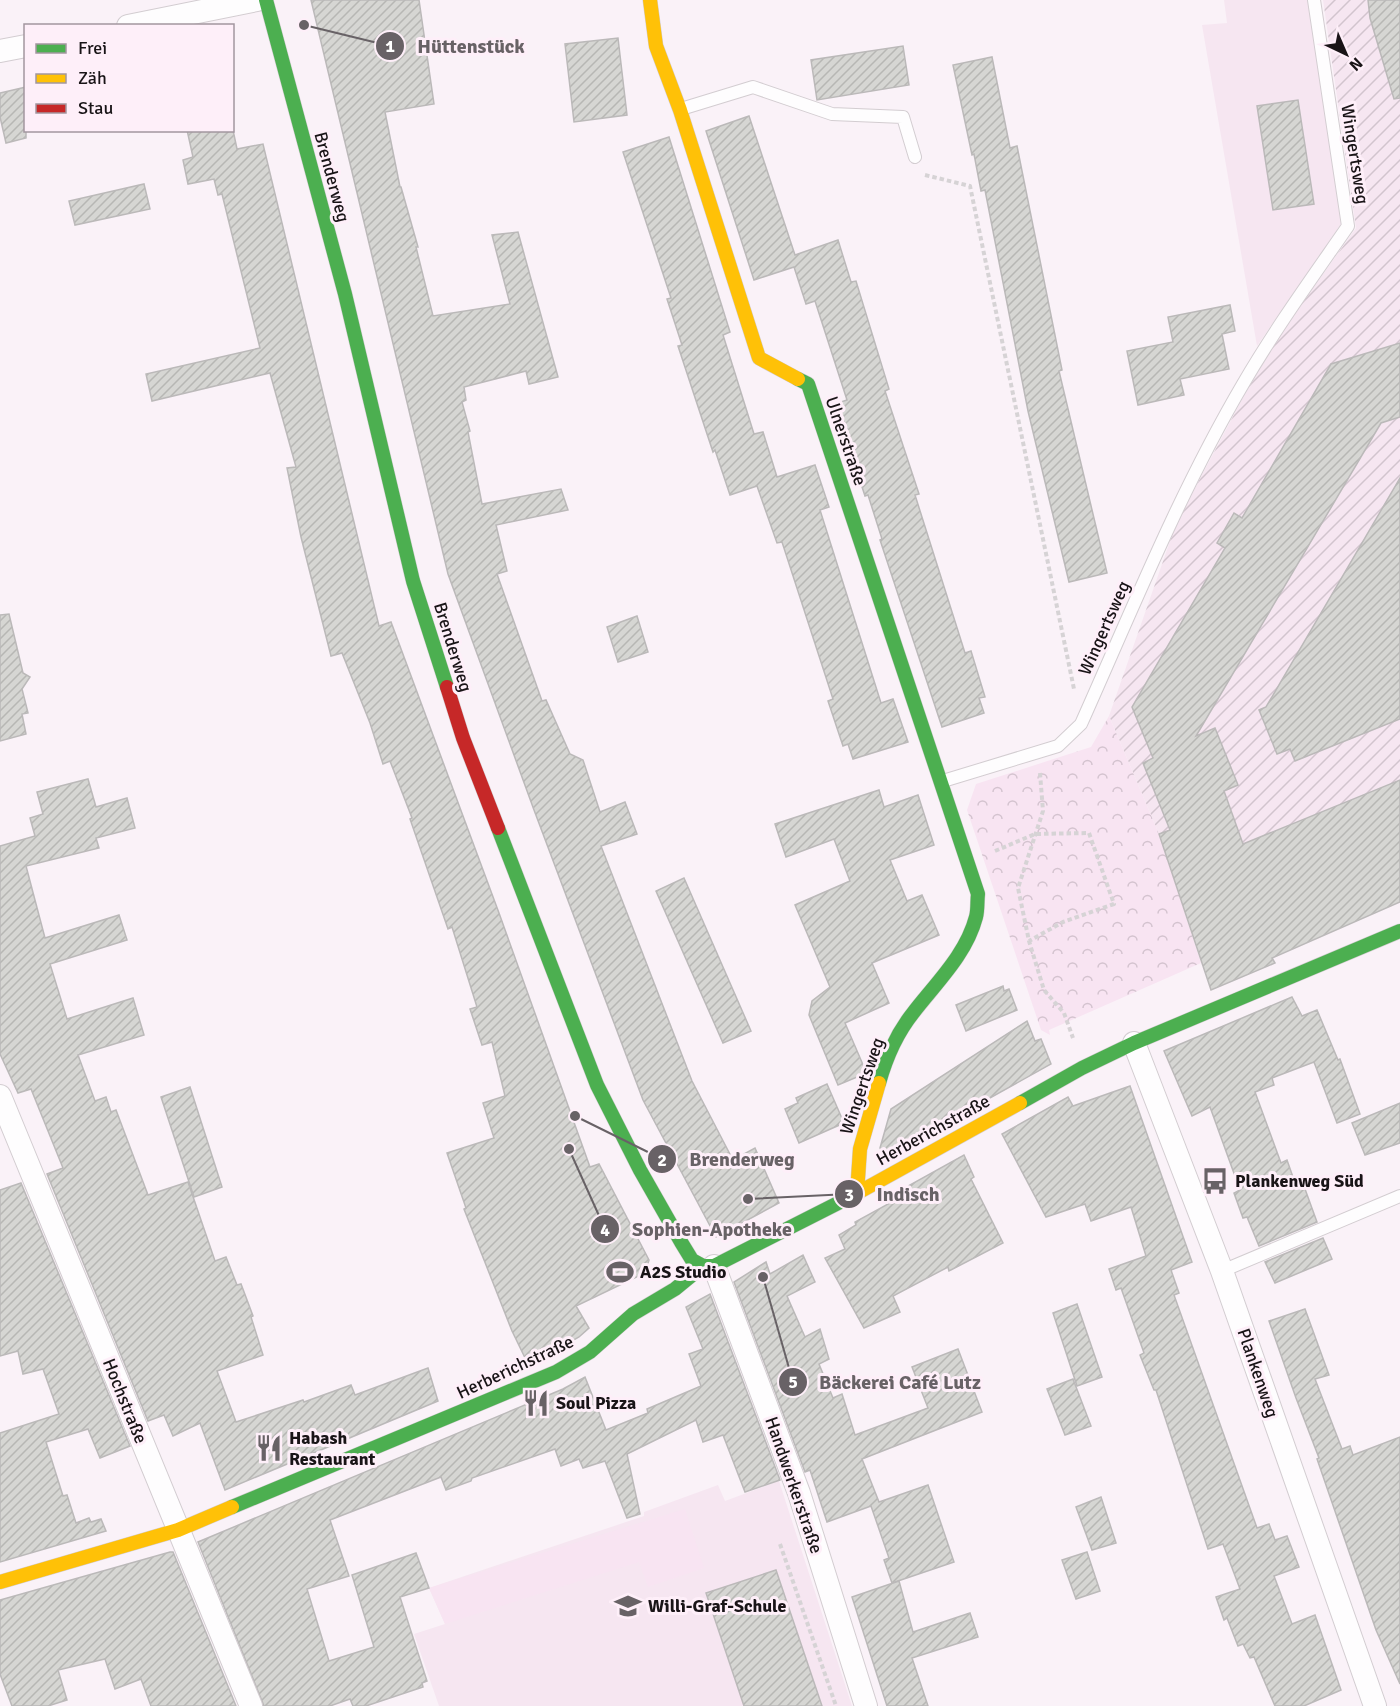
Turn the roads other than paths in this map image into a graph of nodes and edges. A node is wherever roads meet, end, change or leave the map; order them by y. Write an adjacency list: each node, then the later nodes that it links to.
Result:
1 (257, 0): 5 (street)
2 (266, 0): 16 (street, Brenderweg)
3 (650, 0): 8 (street, Ulnerstraße)
4 (1314, 0): 10 (lane, Wingertsweg)
5 (138, 24)
6 (24, 46): 7 (street)
7 (0, 51)
8 (680, 110): 9 (lane); 10 (street, Ulnerstraße)
9 (915, 157)
10 (942, 782): 14 (street, Wingertsweg)
11 (1400, 932): 12 (street, Herberichstraße)
12 (1134, 1043): 14 (street, Herberichstraße); 17 (street, Plankenweg)
13 (0, 1096): 18 (street, Hochstraße)
14 (857, 1193): 16 (street, Herberichstraße)
15 (1400, 1196): 17 (lane)
16 (708, 1266): 18 (street, Herberichstraße); 21 (street, Handwerkerstraße)
17 (1222, 1270): 22 (street, Plankenweg)
18 (178, 1530): 19 (street, Herberichstraße); 20 (street, Hochstraße)
19 (0, 1582)
20 (250, 1706)
21 (866, 1706)
22 (1375, 1706)

